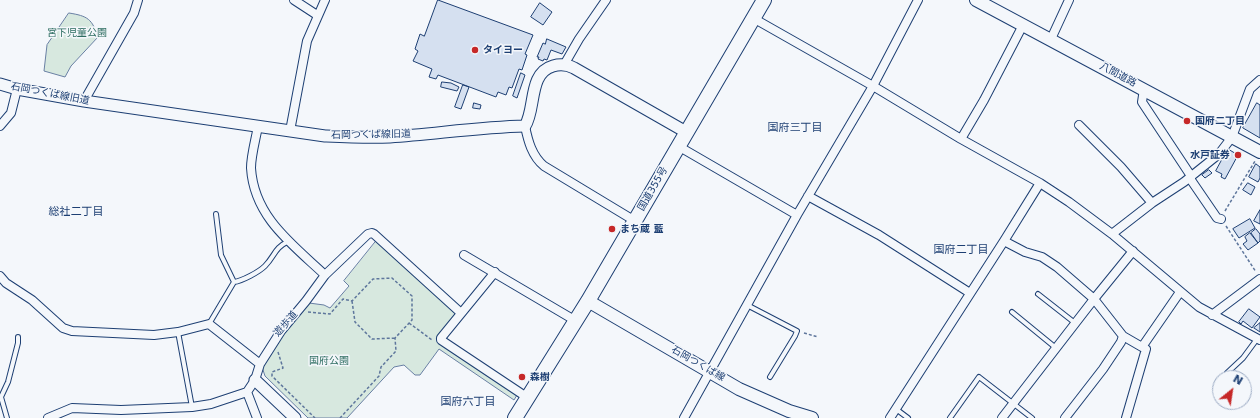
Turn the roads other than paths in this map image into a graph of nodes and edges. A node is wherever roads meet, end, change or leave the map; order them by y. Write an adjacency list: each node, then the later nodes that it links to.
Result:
1 (138, 0): 19 (street)
2 (294, 0): 9 (street)
3 (325, 0): 9 (street)
4 (606, 0): 13 (street)
5 (764, 0): 10 (highway, 国道355号)
6 (918, 0): 16 (street)
7 (976, 0): 11 (main road, 八間道路)
8 (1069, 0): 12 (street)
9 (317, 15): 24 (street)
10 (753, 18): 16 (street); 25 (highway, 国道355号)
11 (1023, 25): 12 (main road, 八間道路); 27 (street)
12 (1051, 39): 18 (main road, 八間道路)
13 (564, 65): 23 (street); 25 (street)
14 (1260, 80): 26 (street)
15 (0, 84): 17 (street, 石岡つくば線旧道)
16 (873, 86): 27 (street); 32 (street)
17 (17, 89): 19 (street, 石岡つくば線旧道); 21 (street)
18 (1144, 89): 26 (main road, 八間道路); 30 (street)
19 (84, 101): 22 (street, 石岡つくば線旧道)
20 (1079, 125): 33 (street)
21 (0, 126)
22 (258, 126): 24 (street, 石岡つくば線旧道); 39 (street)
23 (525, 126): 24 (street, 石岡つくば線旧道); 37 (street)
24 (290, 131)
25 (686, 132): 28 (highway, 国道355号)
26 (1232, 137): 29 (main road, 八間道路); 30 (street)
27 (962, 139): 31 (street)
28 (678, 146): 35 (street); 37 (highway, 国道355号)
29 (1258, 155)
30 (1191, 176): 33 (street); 36 (street)
31 (1040, 183): 38 (street); 40 (street)
32 (808, 196): 35 (street); 49 (street)
33 (1152, 203): 38 (street)
34 (216, 214): 47 (lane)
35 (797, 215): 53 (street)
36 (1221, 219)
37 (635, 221): 52 (highway, 国道355号)
38 (1112, 234): 41 (street)
39 (289, 241): 44 (street); 47 (lane)
40 (1004, 241): 49 (street); 51 (street)
41 (1133, 251): 48 (street); 51 (street)
42 (464, 255): 43 (street)
43 (495, 272): 55 (street); 57 (street)
44 (326, 275): 55 (street); 66 (street)
45 (0, 276): 60 (street)
46 (1260, 279): 56 (street)
47 (234, 282): 59 (lane)
48 (1180, 292): 56 (street); 64 (street)
49 (970, 293): 75 (street)
50 (1038, 294): 58 (lane)
51 (1094, 298): 58 (street); 61 (street)
52 (588, 301): 57 (highway, 国道355号); 68 (main road, 石岡つくば線)
53 (746, 305): 68 (street); 69 (lane)
54 (1012, 312): 65 (lane)
55 (461, 313): 72 (street)
56 (1212, 315): 63 (street)
57 (576, 321): 72 (highway, 国道355号)
58 (1075, 323): 65 (street)
59 (209, 324): 60 (street); 66 (street)
60 (178, 332): 74 (lane)
61 (1123, 336): 64 (street); 88 (street)
62 (18, 337): 76 (lane)
63 (1258, 339): 67 (lane)
64 (1142, 347): 89 (street)
65 (1056, 348): 73 (street)
66 (260, 364): 70 (street)
67 (1230, 370)
68 (710, 371): 81 (street); 82 (main road, 石岡つくば線)
69 (770, 377)
70 (255, 380): 71 (street); 79 (street)
71 (247, 392): 74 (street); 78 (street)
72 (528, 398): 80 (highway, 国道355号)
73 (1013, 404): 85 (lane); 86 (street); 87 (lane)
74 (192, 407): 77 (street)
75 (896, 408): 83 (street); 84 (lane)
76 (7, 418)
77 (48, 418)
78 (257, 418)
79 (294, 418)
80 (515, 418)
81 (684, 418)
82 (812, 418)
83 (890, 418)
84 (908, 418)
85 (950, 418)
86 (1002, 418)
87 (1032, 418)
88 (1065, 418)
89 (1126, 418)

